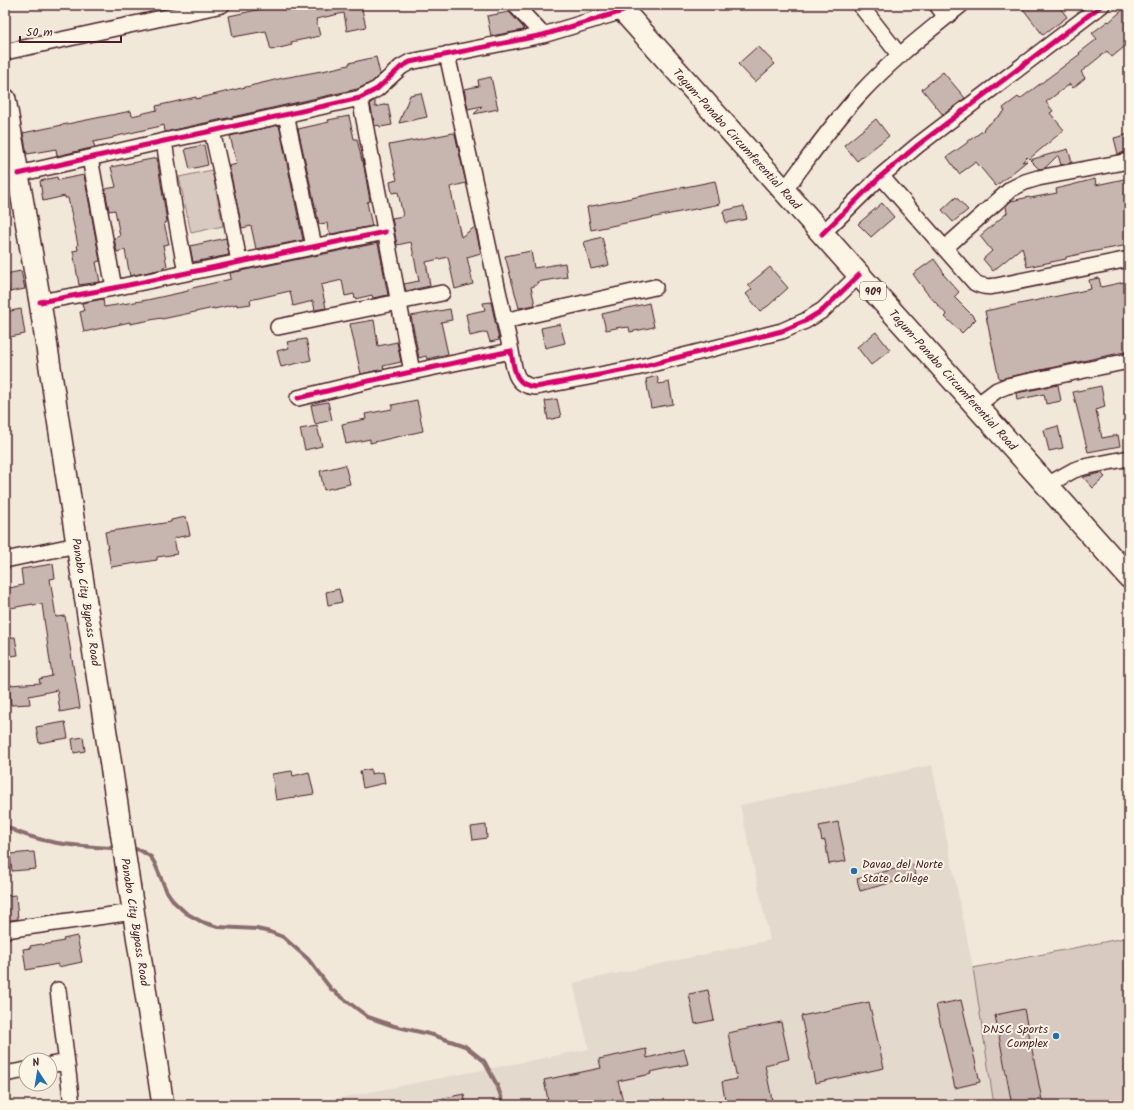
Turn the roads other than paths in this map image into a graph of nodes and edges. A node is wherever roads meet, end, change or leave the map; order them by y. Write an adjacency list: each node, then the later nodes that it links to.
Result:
1 (222, 5): 10 (street)
2 (515, 5): 9 (street)
3 (860, 5): 12 (street)
4 (937, 5): 8 (street)
5 (961, 5): 8 (street)
6 (1102, 5): 21 (street)
7 (620, 8): 9 (street); 22 (main road, Tagum-Panabo Circumferential Road / 909)
8 (946, 17): 12 (street)
9 (543, 34): 11 (street)
10 (5, 52)
11 (447, 54): 13 (street); 36 (street)
12 (900, 56): 22 (street)
13 (360, 98): 15 (street); 23 (street)
14 (5, 99): 20 (main road, Panabo City Bypass Road)
15 (286, 115): 16 (street); 25 (street)
16 (212, 132): 17 (street); 28 (street)
17 (164, 141): 18 (street); 29 (street)
18 (90, 158): 20 (street); 32 (street)
19 (1129, 160): 26 (street)
20 (18, 174): 34 (main road, Panabo City Bypass Road)
21 (881, 176): 24 (street); 26 (street)
22 (784, 191): 24 (main road, Tagum-Panabo Circumferential Road / 909)
23 (385, 232): 25 (street); 35 (street)
24 (822, 234): 30 (main road, Tagum-Panabo Circumferential Road / 909)
25 (314, 246): 28 (street)
26 (945, 248): 27 (street)
27 (1129, 260)
28 (239, 262): 29 (street)
29 (186, 273): 32 (street)
30 (859, 275): 38 (street); 42 (main road, Tagum-Panabo Circumferential Road / 909)
31 (655, 287): 36 (street)
32 (114, 288): 34 (street)
33 (442, 293): 35 (street)
34 (40, 302): 45 (main road, Panabo City Bypass Road)
35 (399, 302): 37 (street); 40 (street)
36 (504, 320): 38 (street)
37 (278, 327)
38 (511, 351): 40 (street)
39 (1129, 361): 42 (street)
40 (412, 372): 41 (street)
41 (298, 398)
42 (976, 406): 44 (main road, Tagum-Panabo Circumferential Road / 909)
43 (1129, 458): 44 (street)
44 (1047, 485): 47 (main road, Tagum-Panabo Circumferential Road / 909)
45 (77, 545): 46 (street); 48 (main road, Panabo City Bypass Road)
46 (5, 560)
47 (1129, 577)
48 (133, 912): 49 (street); 56 (main road, Panabo City Bypass Road)
49 (5, 930)
50 (58, 990): 51 (street)
51 (66, 1062): 52 (street); 55 (street)
52 (58, 1064)
53 (18, 1072): 54 (street)
54 (5, 1074)
55 (72, 1105)
56 (163, 1105)

